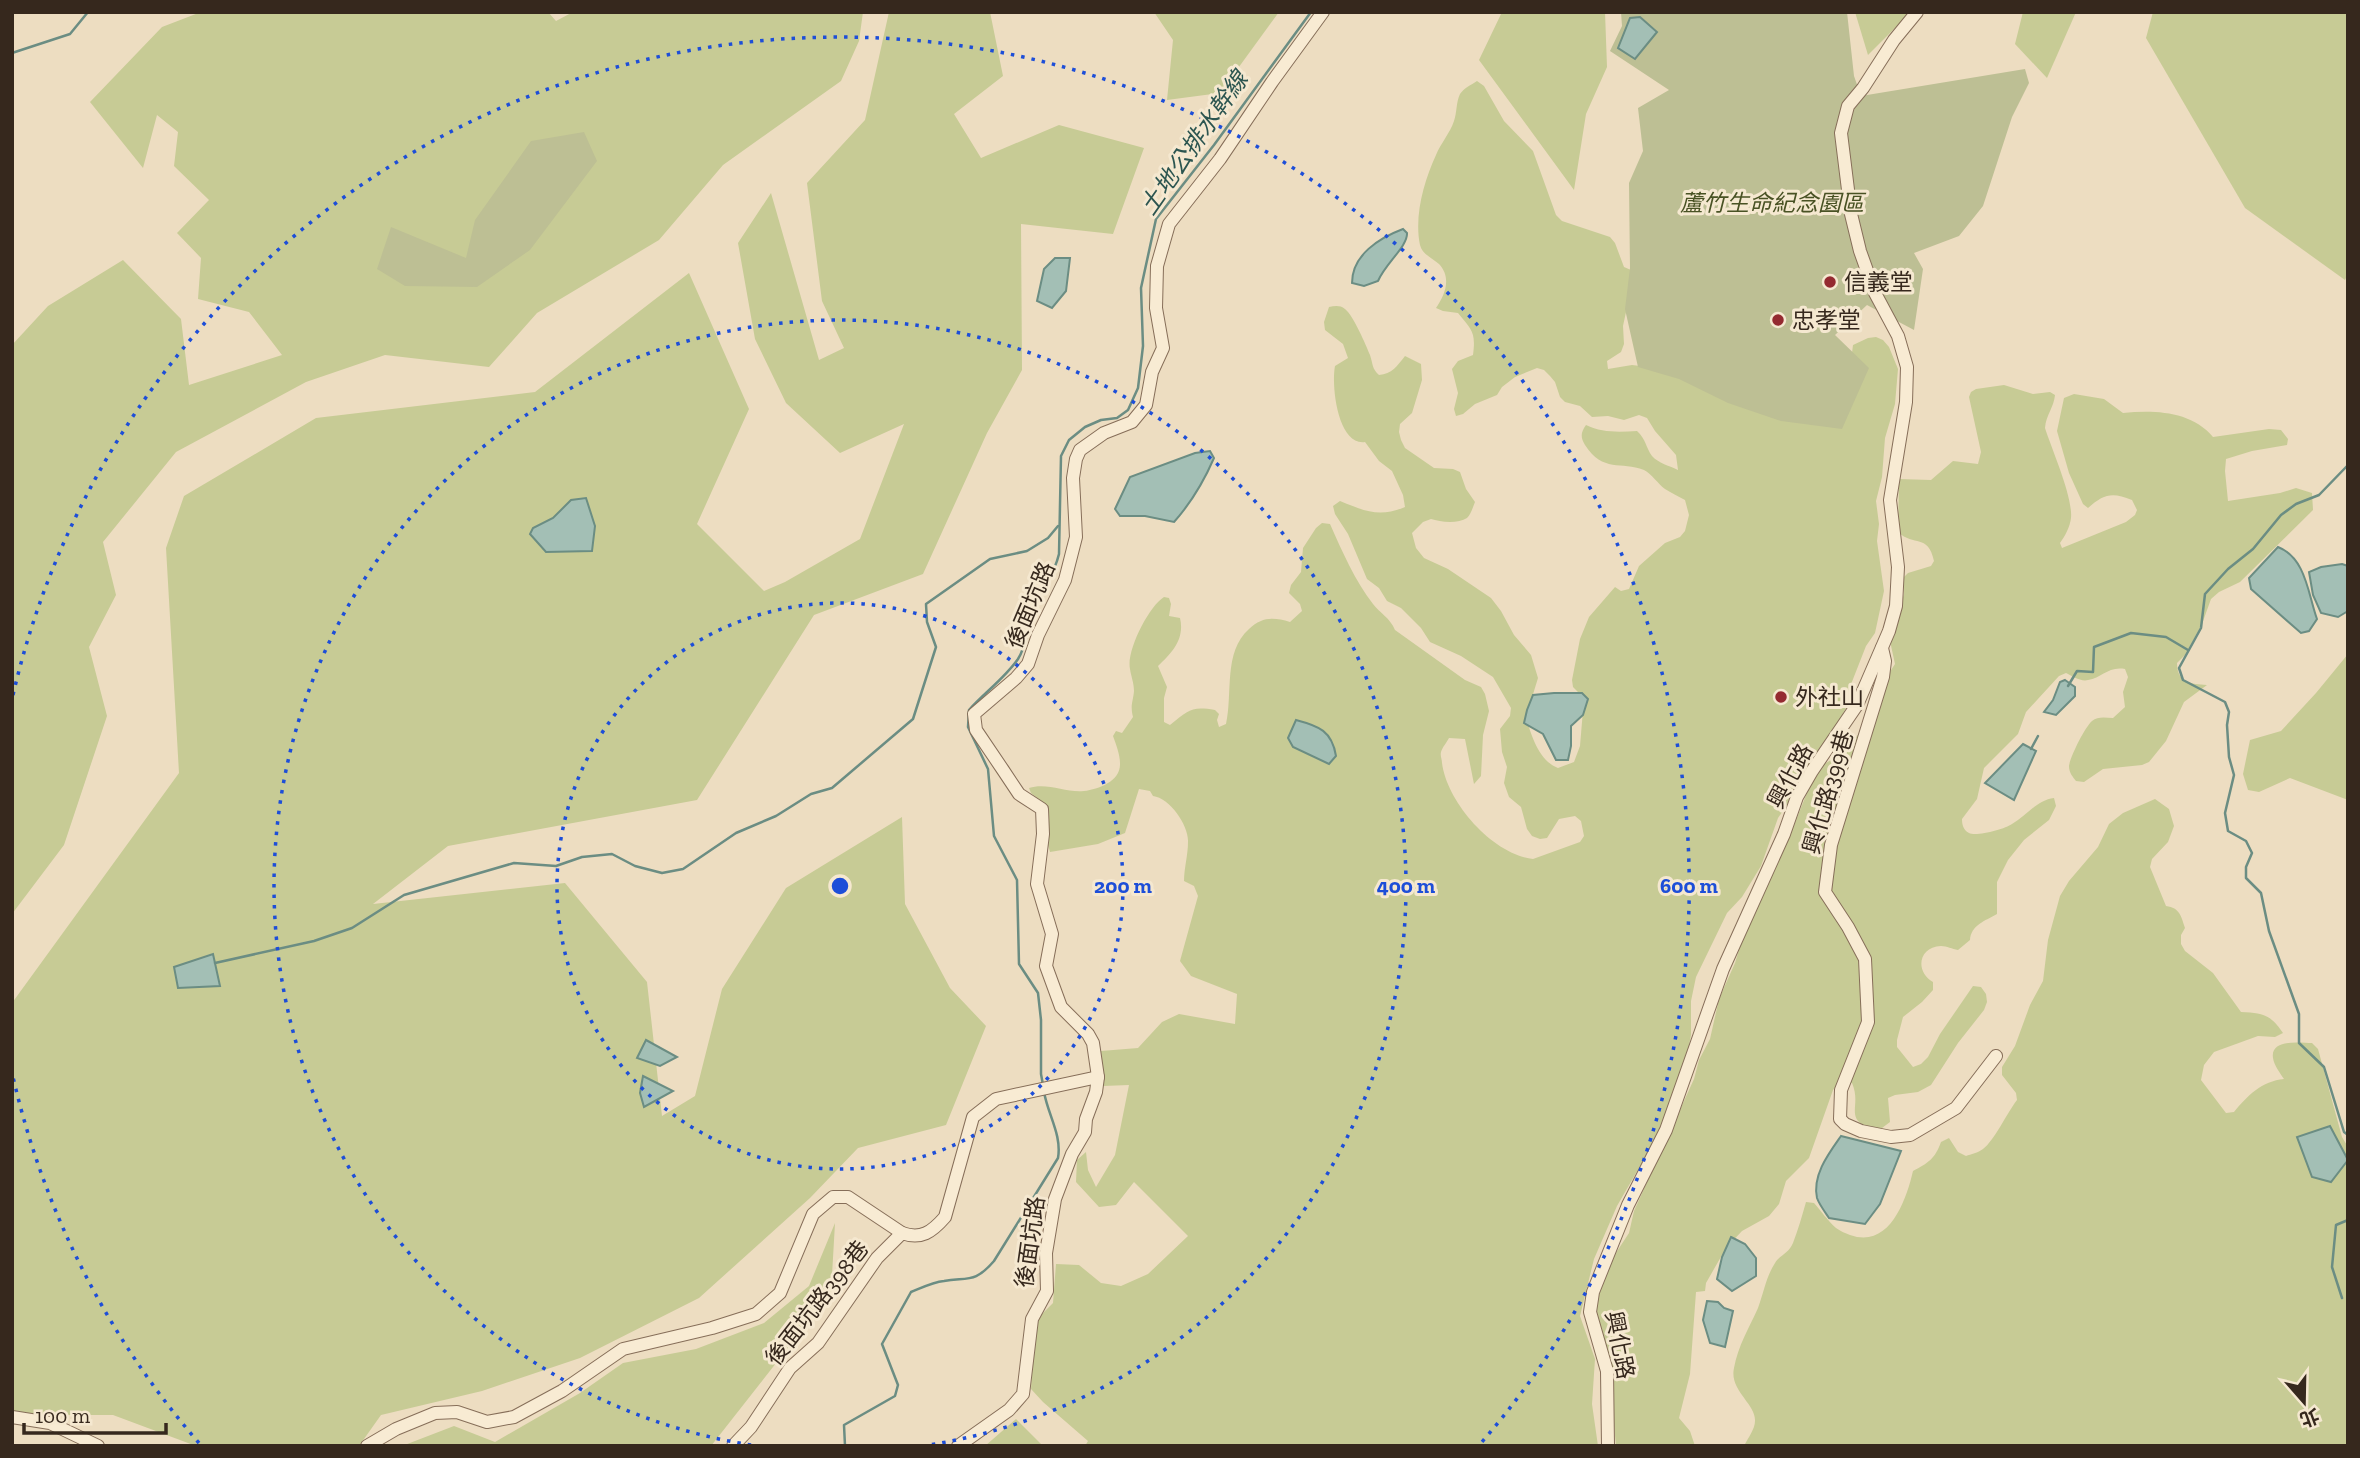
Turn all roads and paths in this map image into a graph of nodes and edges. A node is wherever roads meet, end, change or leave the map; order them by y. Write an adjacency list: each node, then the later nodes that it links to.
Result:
1 (1324, 12): 5 (street, 後面坑路)
2 (1917, 12): 3 (street, 興化路)
3 (1882, 647): 4 (street, 興化路399巷); 12 (street, 興化路)
4 (1996, 1056)
5 (1098, 1077): 6 (street, 後面坑路398巷); 11 (street, 後面坑路)
6 (902, 1233): 9 (street); 10 (street, 後面坑路398巷)
7 (12, 1417): 8 (street)
8 (98, 1446)
9 (368, 1446)
10 (733, 1446)
11 (958, 1446)
12 (1608, 1446)

